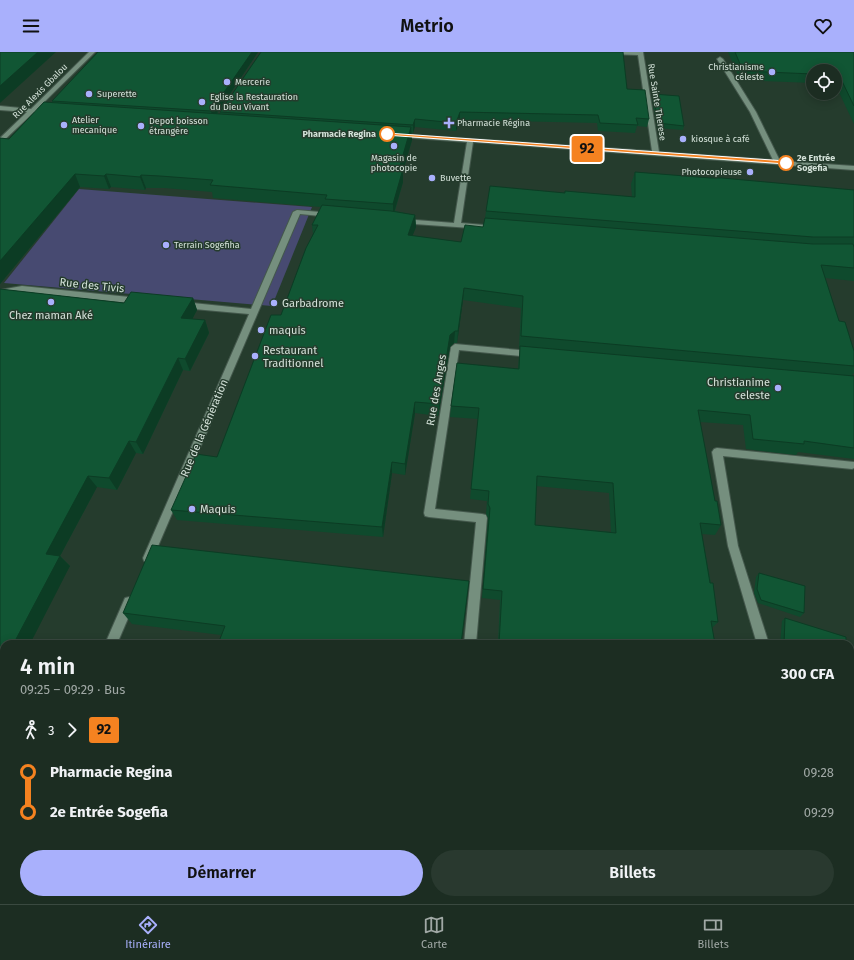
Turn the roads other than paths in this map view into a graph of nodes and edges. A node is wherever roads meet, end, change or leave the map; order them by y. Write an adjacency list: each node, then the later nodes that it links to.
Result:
1 (92, 52): 6 (street, Rue Alexis Gbalou)
2 (608, 52): 3 (street)
3 (640, 53): 11 (street, Rue Sainte Therese)
4 (720, 59): 12 (street)
5 (0, 108): 6 (street)
6 (33, 110): 7 (street); 10 (street, Rue Alexis Gbalou)
7 (54, 112)
8 (391, 134): 9 (street)
9 (470, 140): 11 (street); 16 (street)
10 (0, 142)
11 (656, 154): 12 (street)
12 (777, 162): 13 (street)
13 (854, 168)
14 (343, 216): 21 (street, Rue de la Génération)
15 (396, 220): 16 (street)
16 (457, 225): 17 (street)
17 (503, 229)
18 (0, 293): 19 (street, Rue des Tivis)
19 (151, 302)
20 (175, 304): 21 (street)
21 (254, 312): 24 (street, Rue de la Génération)
22 (541, 355): 27 (street, Rue des Anges)
23 (852, 465): 28 (street)
24 (145, 564)
25 (133, 593): 26 (street)
26 (113, 640)
27 (470, 640)
28 (762, 640)

